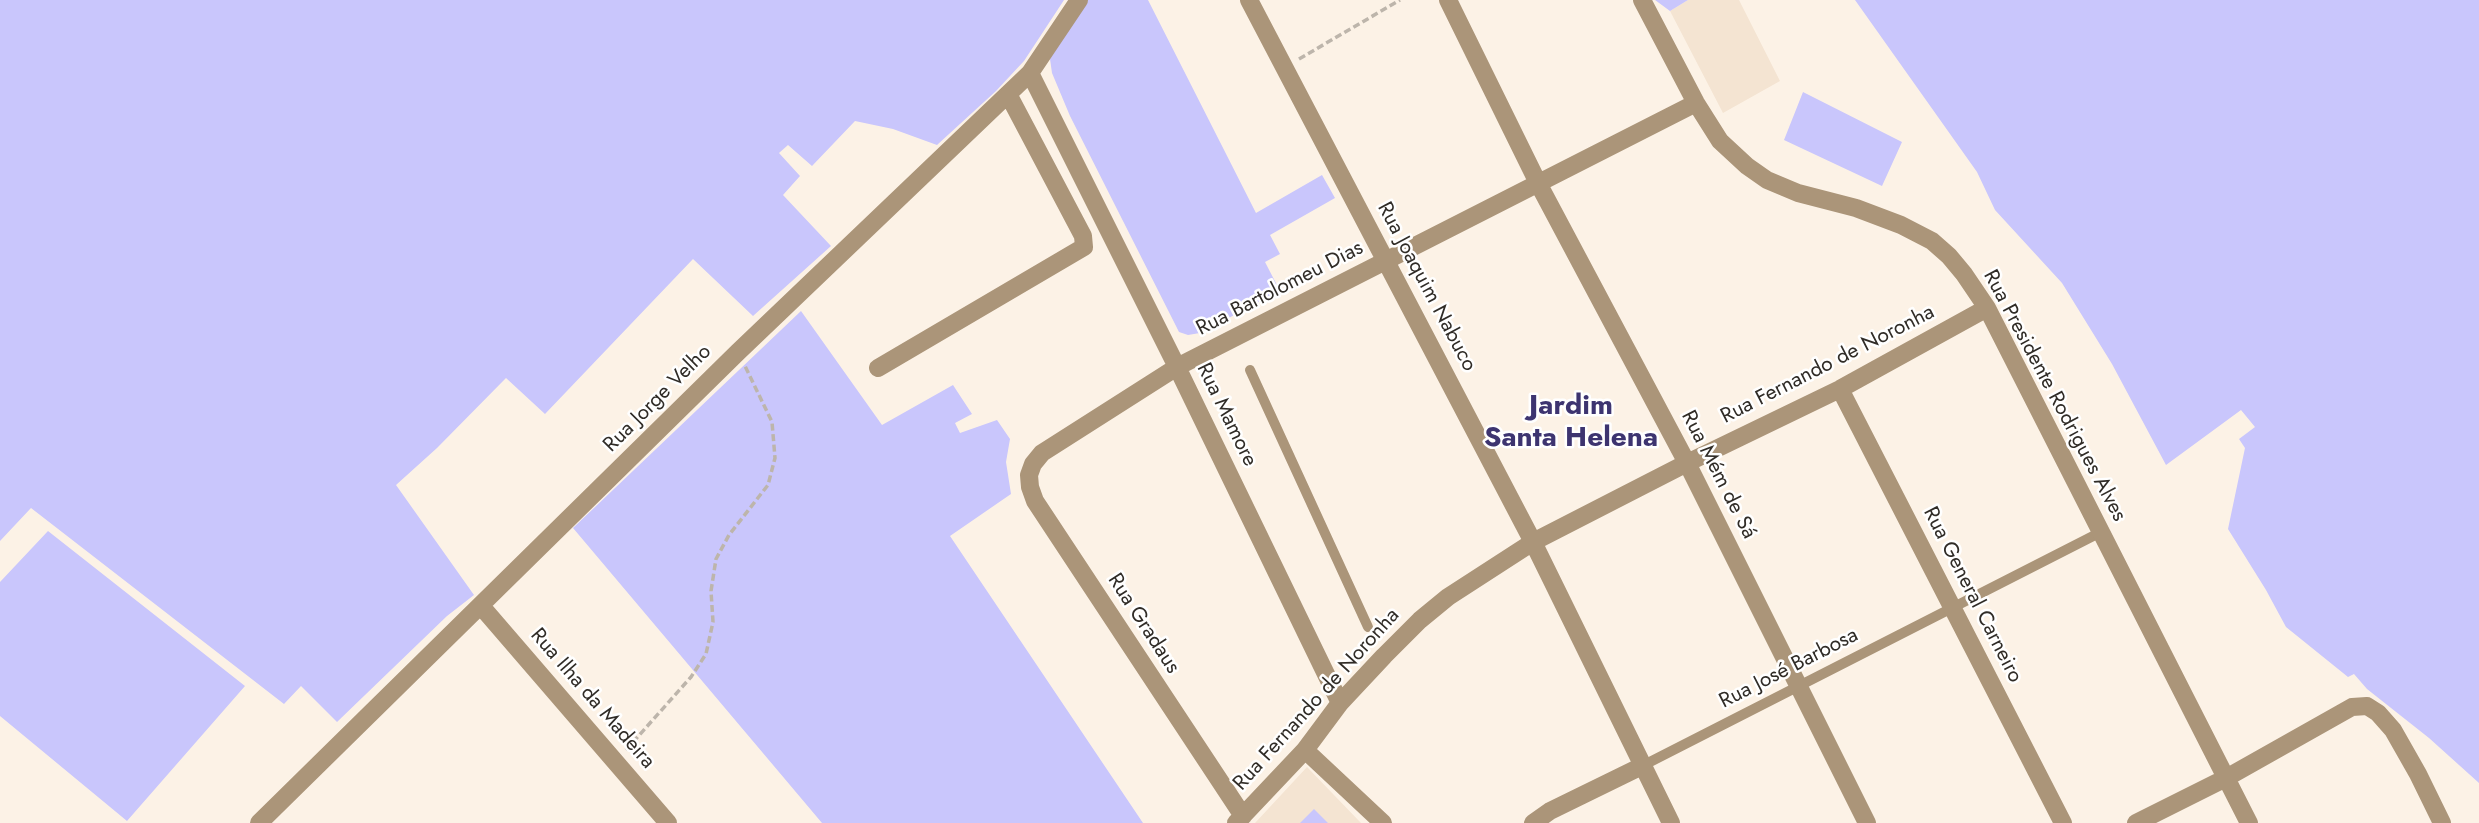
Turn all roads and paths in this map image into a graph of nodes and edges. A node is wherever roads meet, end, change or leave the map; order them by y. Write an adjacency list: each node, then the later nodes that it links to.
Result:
1 (1079, 0): 7 (street, Rua Jorge Velho)
2 (1249, 0): 6 (street, Rua Joaquim Nabuco)
3 (1400, 0): 6 (path)
4 (1448, 0): 10 (street, Rua Mém de Sá)
5 (1642, 0): 9 (street, Rua Presidente Rodrigues Alves)
6 (1284, 67): 11 (street, Rua Joaquim Nabuco)
7 (1030, 73): 8 (street, Rua Jorge Velho); 14 (street, Rua Mamore)
8 (1008, 94): 13 (street, Rua Jorge Velho); 15 (street)
9 (1696, 103): 10 (street, Rua Bartolomeu Dias); 12 (street, Rua Presidente Rodrigues Alves)
10 (1538, 183): 11 (street, Rua Bartolomeu Dias); 19 (street, Rua Mém de Sá)
11 (1386, 260): 14 (street, Rua Bartolomeu Dias); 21 (street, Rua Joaquim Nabuco)
12 (1987, 308): 17 (street, Rua Fernando de Noronha); 20 (street, Rua Presidente Rodrigues Alves)
13 (738, 352): 22 (street, Rua Jorge Velho); 28 (path)
14 (1177, 367): 18 (street, Rua Bartolomeu Dias); 26 (street, Rua Mamore)
15 (878, 368)
16 (1250, 370): 24 (lane)
17 (1840, 389): 19 (street, Rua Fernando de Noronha); 23 (street, Rua General Carneiro)
18 (1042, 453): 31 (street, Rua Gradaus)
19 (1687, 463): 21 (street, Rua Fernando de Noronha); 25 (street, Rua Mém de Sá)
20 (2101, 532): 23 (lane, Rua José Barbosa); 30 (street, Rua Presidente Rodrigues Alves)
21 (1533, 542): 26 (street, Rua Fernando de Noronha); 29 (street, Rua Joaquim Nabuco)
22 (481, 606): 28 (street, Rua Ilha da Madeira); 32 (street, Rua Jorge Velho)
23 (1954, 608): 25 (lane, Rua José Barbosa); 38 (street, Rua General Carneiro)
24 (1368, 627)
25 (1799, 684): 29 (lane, Rua José Barbosa); 37 (street, Rua Mém de Sá)
26 (1340, 703): 27 (street, Rua Fernando de Noronha)
27 (1305, 750): 31 (street, Rua Fernando de Noronha); 34 (street)
28 (616, 761): 33 (street, Rua Ilha da Madeira)
29 (1642, 766): 35 (street); 36 (street, Rua Joaquim Nabuco)
30 (2226, 778): 39 (street); 40 (street, Rua Presidente Rodrigues Alves); 41 (street)
31 (1239, 819)
32 (259, 823)
33 (668, 823)
34 (1383, 823)
35 (1533, 823)
36 (1671, 823)
37 (1867, 823)
38 (2063, 823)
39 (2136, 823)
40 (2249, 823)
41 (2442, 823)

